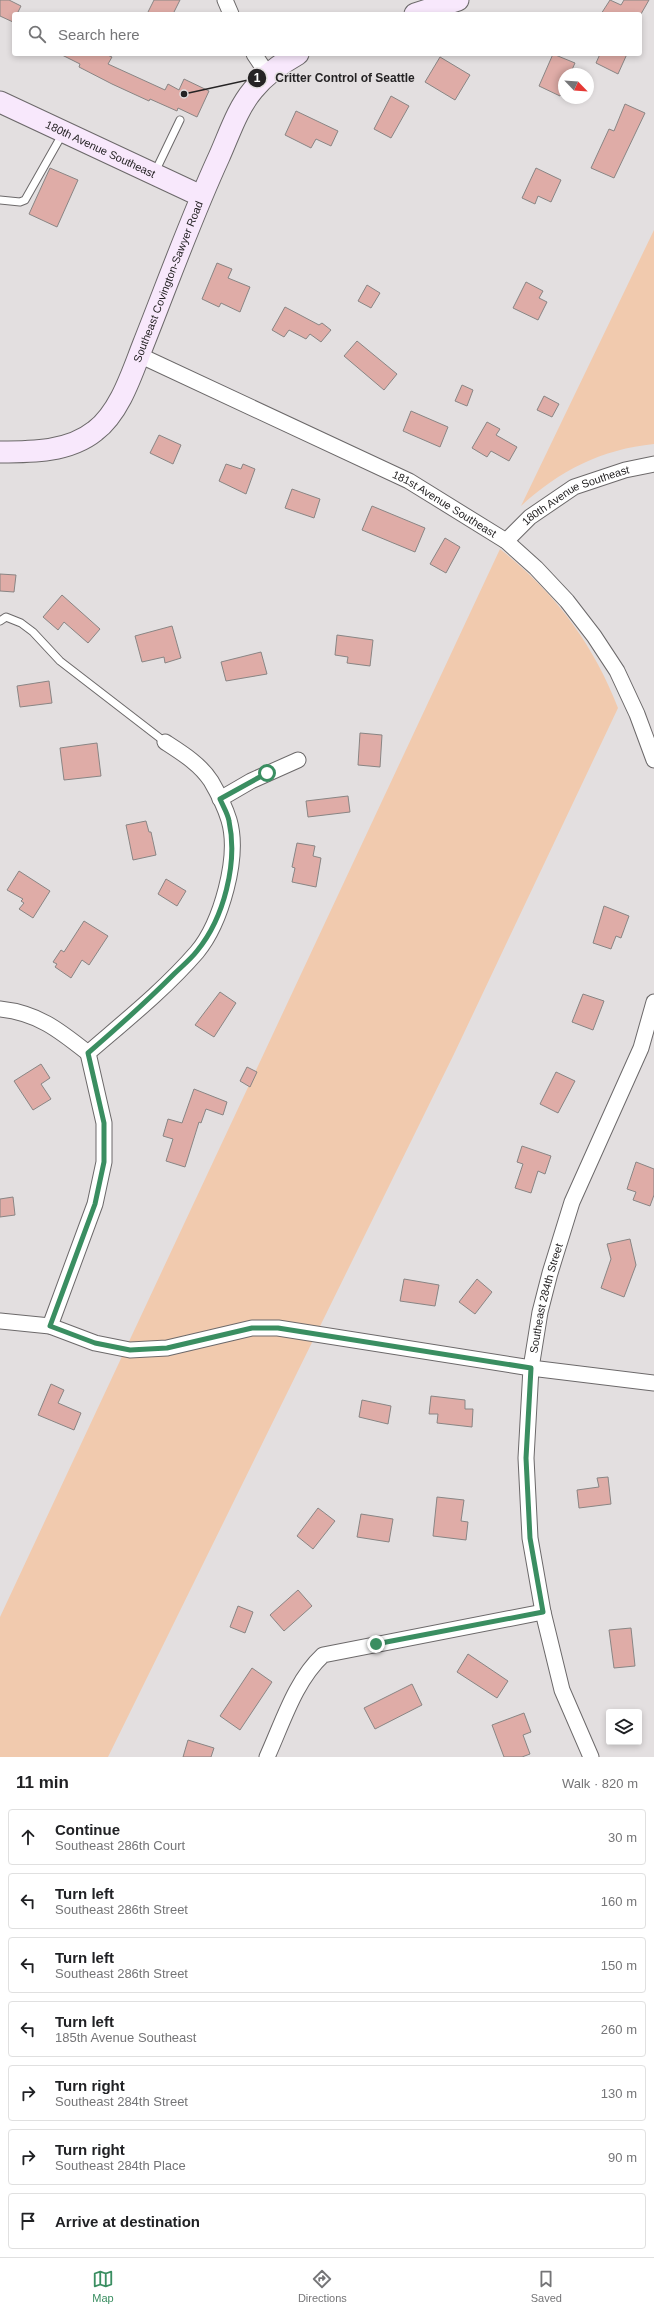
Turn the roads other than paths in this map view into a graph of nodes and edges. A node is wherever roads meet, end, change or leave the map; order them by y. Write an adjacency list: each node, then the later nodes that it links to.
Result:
1 (225, 0): 3 (street)
2 (458, 0): 4 (street)
3 (230, 12)
4 (421, 12)
5 (255, 56): 7 (street)
6 (295, 56): 7 (street, Southeast Covington-Sawyer Road)
7 (268, 75): 12 (street, Southeast Covington-Sawyer Road)
8 (0, 102): 10 (street, 180th Avenue Southeast)
9 (180, 120): 11 (lane)
10 (64, 132): 11 (street, 180th Avenue Southeast); 13 (lane)
11 (154, 174): 12 (street, 180th Avenue Southeast)
12 (201, 196): 14 (street, Southeast Covington-Sawyer Road)
13 (0, 200)
14 (139, 355): 15 (street, Southeast Covington-Sawyer Road); 17 (street, 181st Avenue Southeast)
15 (0, 452)
16 (654, 464): 17 (street, 180th Avenue Southeast)
17 (506, 541): 21 (street, 181st Avenue Southeast)
18 (0, 621): 19 (lane)
19 (166, 742): 22 (street)
20 (298, 760): 22 (street)
21 (654, 760)
22 (220, 799): 26 (street)
23 (654, 1002): 25 (street, Southeast 284th Street)
24 (0, 1009): 26 (street)
25 (647, 1048): 29 (street, Southeast 284th Street)
26 (88, 1053): 28 (street)
27 (0, 1321): 28 (street)
28 (50, 1326): 29 (street)
29 (531, 1368): 30 (street); 31 (street, Southeast 284th Street)
30 (654, 1383)
31 (543, 1612): 32 (street); 33 (street, Southeast 284th Street)
32 (267, 1757)
33 (591, 1757)

